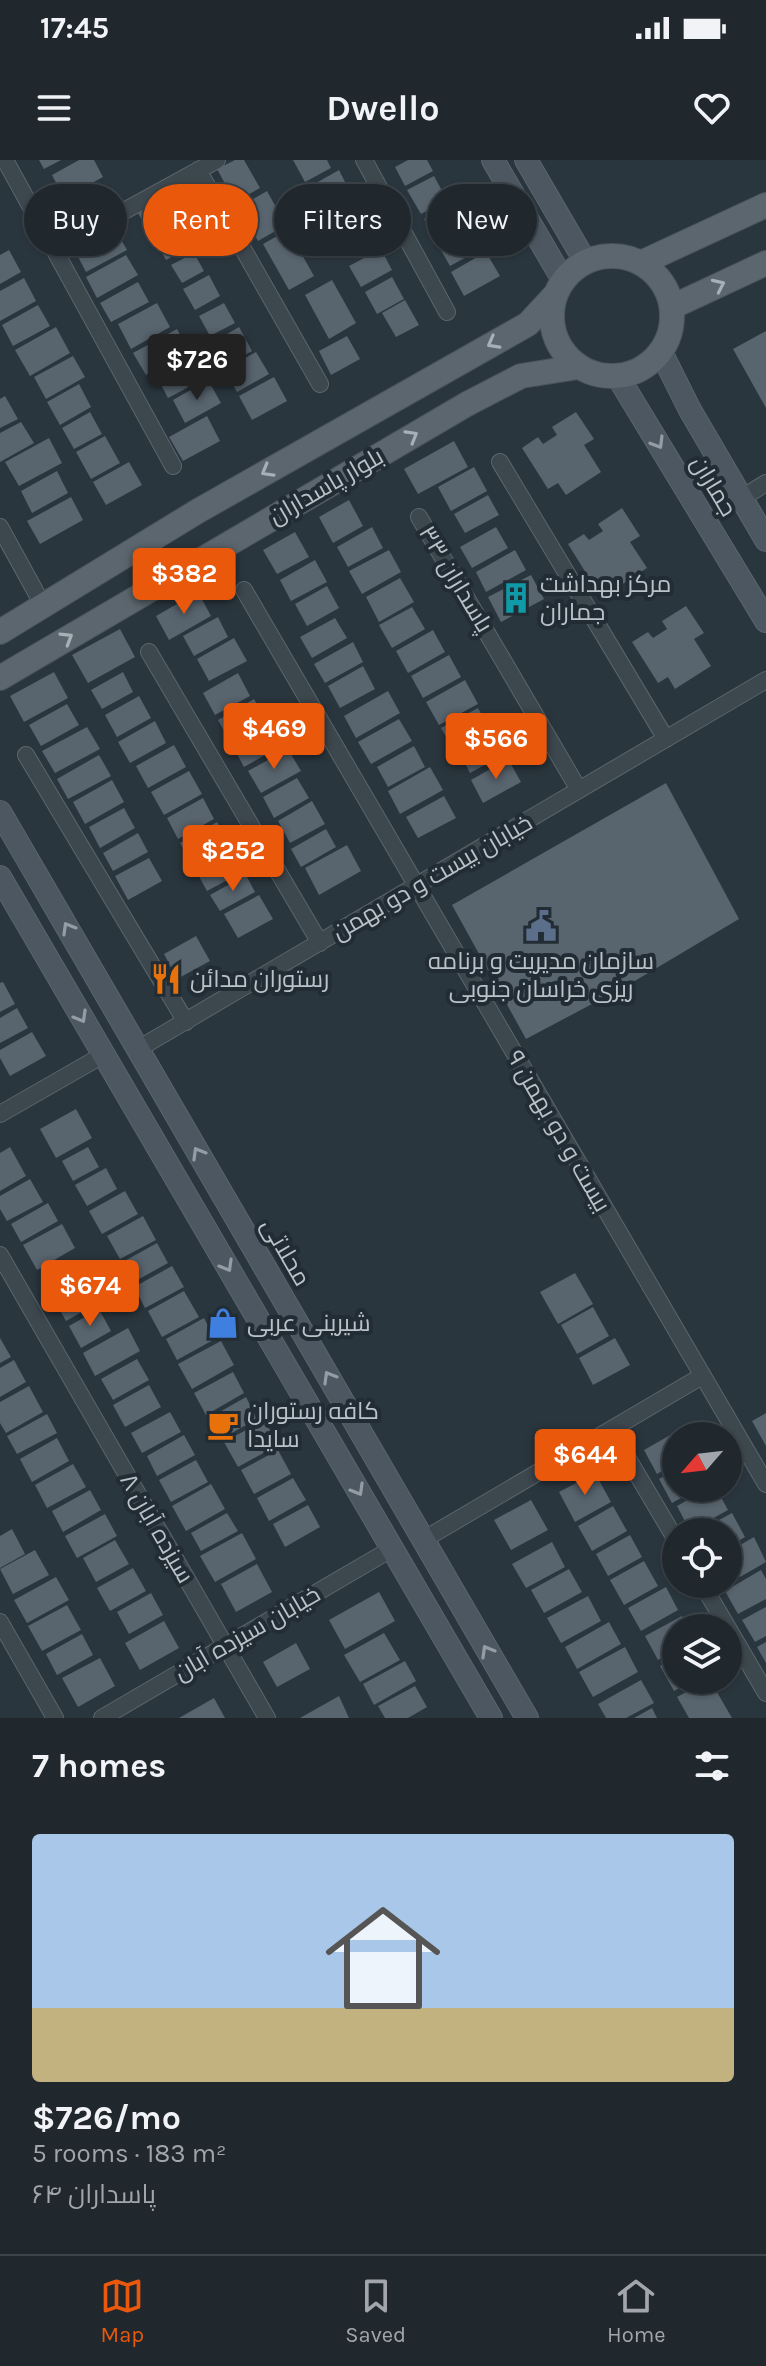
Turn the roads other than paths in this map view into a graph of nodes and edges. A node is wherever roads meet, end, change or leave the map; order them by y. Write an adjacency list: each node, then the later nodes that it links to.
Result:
1 (5, 160): 7 (street)
2 (217, 160): 6 (street)
3 (364, 160): 16 (street)
4 (493, 160): 14 (main road)
5 (526, 160): 11 (main road)
6 (198, 170): 9 (street); 20 (street)
7 (24, 194)
8 (766, 205): 12 (main road)
9 (127, 209)
10 (59, 256): 22 (street)
11 (585, 261): 12 (main road); 14 (main road)
12 (641, 263): 15 (main road)
13 (766, 263): 15 (main road, one-way to 13)
14 (559, 288): 18 (main road); 29 (main road, بلوار پاسداران, one-way to 29)
15 (672, 307): 17 (main road)
16 (447, 312)
17 (661, 352): 19 (main road); 24 (main road, جماران)
18 (578, 367): 19 (main road); 33 (main road, بلوار پاسداران, one-way to 18)
19 (618, 377): 30 (main road, جماران, one-way to 30)
20 (320, 384)
21 (500, 462): 35 (street)
22 (173, 466)
23 (766, 483): 24 (street)
24 (742, 498): 27 (main road, جماران)
25 (419, 517): 37 (street, پاسداران ۳۳)
26 (0, 527): 29 (street)
27 (766, 540)
28 (244, 590): 40 (street, بیست و دو بهمن ۹)
29 (44, 607): 31 (main road, بلوار پاسداران)
30 (766, 621)
31 (0, 632)
32 (149, 652): 41 (street)
33 (0, 678)
34 (766, 680): 35 (street, خیابان بیست و دو بهمن)
35 (666, 739): 37 (street, خیابان بیست و دو بهمن)
36 (26, 755): 42 (street)
37 (579, 790): 40 (street, خیابان بیست و دو بهمن)
38 (0, 812): 43 (main road, محلاتی, one-way to 38)
39 (0, 877): 44 (main road, one-way to 44)
40 (415, 886): 41 (street, خیابان بیست و دو بهمن); 47 (street, بیست و دو بهمن ۹)
41 (320, 943): 42 (street, خیابان بیست و دو بهمن)
42 (186, 1022): 43 (street, خیابان بیست و دو بهمن)
43 (138, 1049): 51 (main road, محلاتی, one-way to 43)
44 (103, 1055): 45 (street); 52 (main road, one-way to 52)
45 (0, 1114)
46 (0, 1255): 54 (street, سیزده آبان ۸)
47 (702, 1376): 48 (street); 49 (street, بیست و دو بهمن ۹)
48 (611, 1430): 50 (street); 51 (street)
49 (766, 1484)
50 (663, 1518)
51 (423, 1540): 61 (main road, محلاتی, one-way to 51)
52 (393, 1548): 54 (street, خیابان سیزده آبان); 60 (main road)
53 (0, 1622): 57 (street)
54 (226, 1646): 58 (street, خیابان سیزده آبان); 59 (street, سیزده آبان ۸)
55 (742, 1652): 56 (street)
56 (766, 1693)
57 (55, 1718)
58 (102, 1718)
59 (267, 1718)
60 (491, 1718)
61 (527, 1718)

